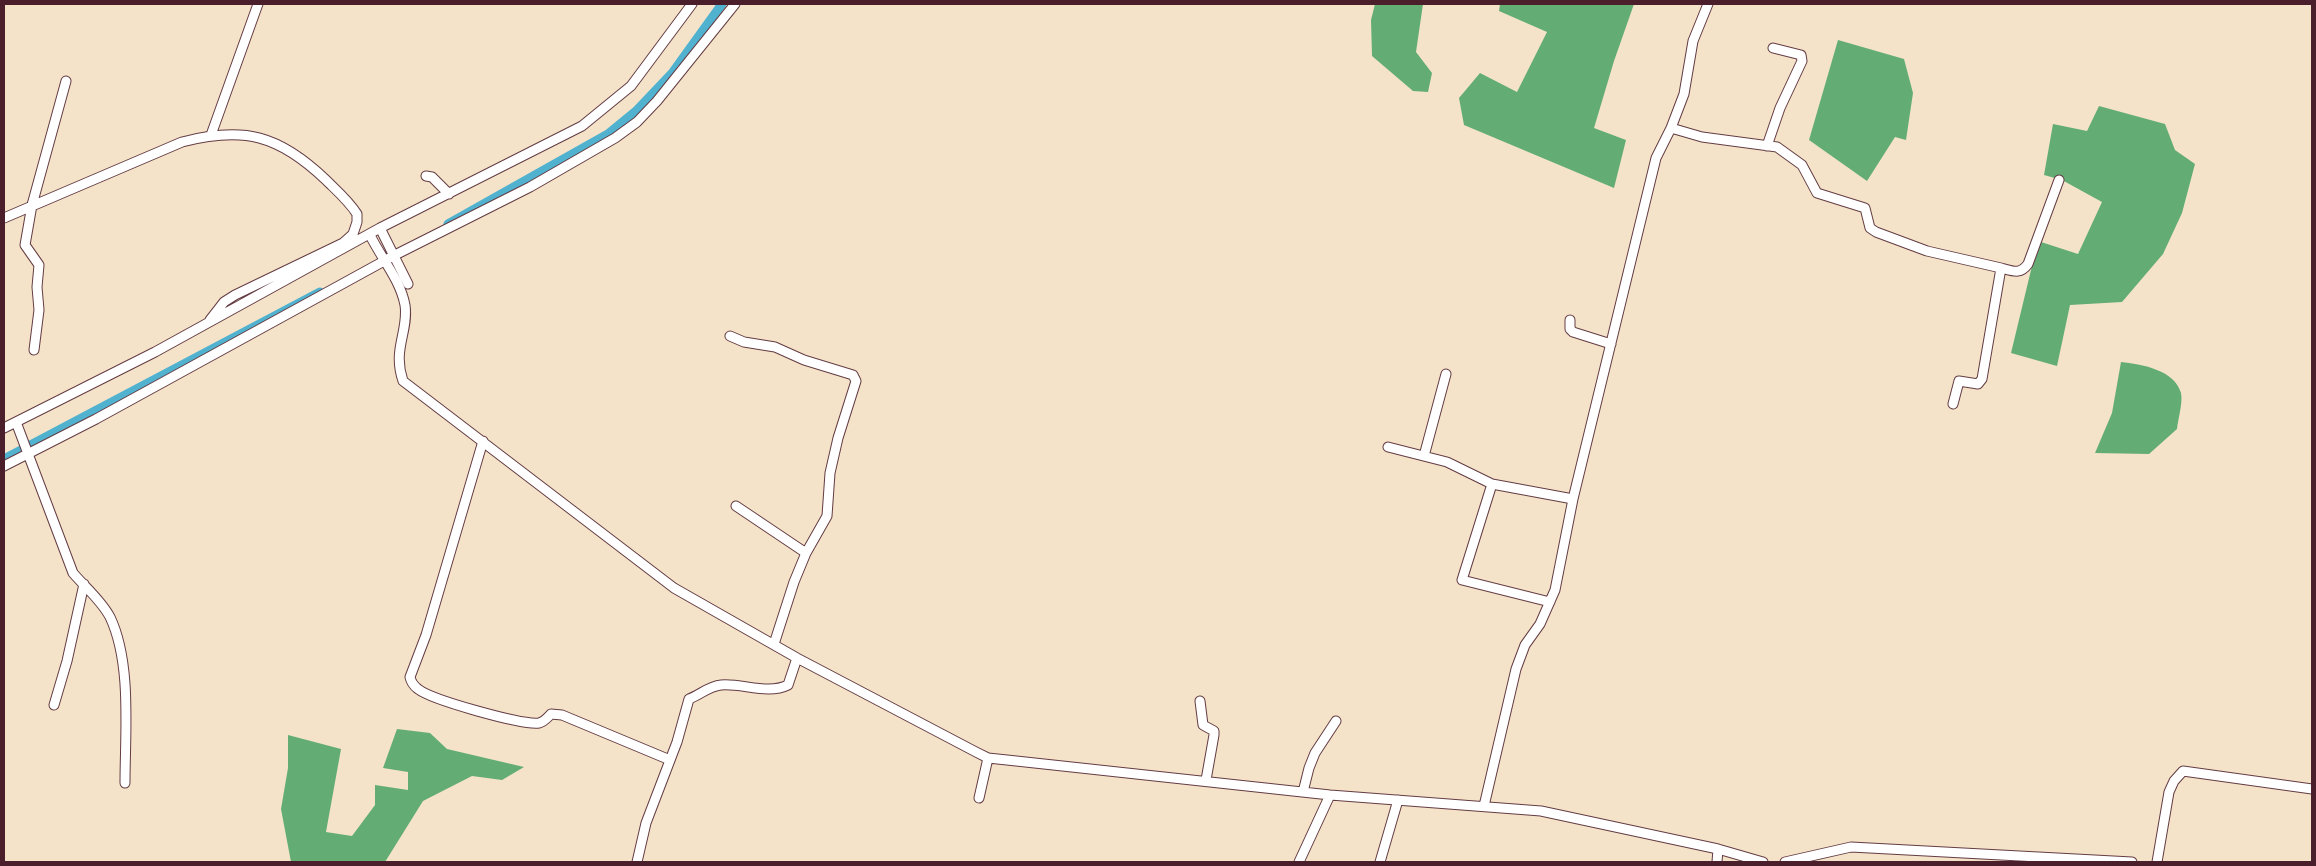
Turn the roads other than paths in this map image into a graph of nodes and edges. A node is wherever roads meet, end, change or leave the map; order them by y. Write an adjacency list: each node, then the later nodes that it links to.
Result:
1 (258, 4): 8 (street)
2 (692, 4): 12 (street)
3 (734, 4): 17 (street)
4 (1708, 4): 7 (street)
5 (1773, 48): 9 (street)
6 (66, 81): 13 (street)
7 (1671, 128): 9 (street); 26 (street)
8 (211, 135): 13 (street); 21 (street)
9 (1767, 146): 19 (street)
10 (426, 176): 12 (street)
11 (2059, 180): 19 (street)
12 (449, 194): 15 (street)
13 (32, 205): 14 (street); 27 (street)
14 (4, 218)
15 (382, 231): 16 (street); 17 (street)
16 (372, 239): 18 (street); 22 (street)
17 (395, 254): 18 (street); 20 (street)
18 (385, 260): 32 (street); 34 (street)
19 (2001, 268): 29 (street)
20 (408, 284)
21 (253, 285): 22 (street); 24 (street)
22 (258, 295): 24 (street)
23 (1570, 320): 26 (street)
24 (210, 321): 30 (street)
25 (730, 336): 40 (street)
26 (1611, 344): 38 (street)
27 (34, 350)
28 (1446, 374): 35 (street)
29 (1953, 404)
30 (17, 424): 31 (street); 34 (street)
31 (4, 428)
32 (483, 441): 43 (street); 49 (street)
33 (1388, 447): 35 (street)
34 (27, 452): 36 (street); 41 (street)
35 (1424, 456): 37 (street)
36 (4, 466)
37 (1492, 484): 38 (street); 42 (street)
38 (1573, 499): 42 (street)
39 (736, 506): 40 (street)
40 (806, 553): 43 (street)
41 (84, 584): 46 (street); 51 (street)
42 (1550, 602): 57 (street)
43 (774, 644): 44 (street)
44 (797, 658): 48 (street); 49 (street)
45 (1200, 701): 50 (street)
46 (54, 705)
47 (1336, 721): 53 (street)
48 (988, 758): 50 (street); 55 (street)
49 (670, 760): 59 (street)
50 (1206, 780): 53 (street)
51 (125, 783)
52 (2312, 789): 66 (street)
53 (1303, 792): 54 (street)
54 (1330, 795): 56 (street); 60 (street)
55 (979, 798)
56 (1398, 800): 57 (street); 61 (street)
57 (1484, 806): 58 (street)
58 (1718, 849): 62 (street); 63 (street)
59 (637, 862)
60 (1299, 862)
61 (1380, 862)
62 (1717, 862)
63 (1763, 862)
64 (1786, 862): 65 (street)
65 (2132, 862)
66 (2158, 862)

